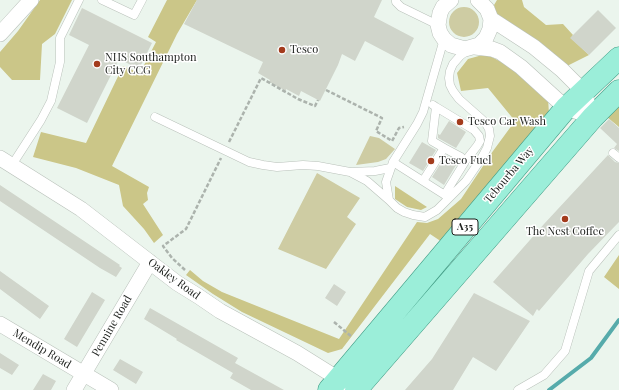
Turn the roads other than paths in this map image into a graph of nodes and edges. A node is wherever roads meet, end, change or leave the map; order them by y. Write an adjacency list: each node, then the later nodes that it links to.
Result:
1 (31, 0): 9 (street)
2 (80, 0): 20 (lane)
3 (142, 0): 6 (lane)
4 (396, 0): 8 (lane)
5 (451, 0): 8 (street)
6 (106, 1)
7 (486, 7): 10 (street); 12 (street)
8 (441, 32): 10 (street); 14 (lane)
9 (0, 34)
10 (472, 48): 16 (street); 25 (lane)
11 (619, 58): 12 (main road, Tebourba Way / A35)
12 (584, 91): 16 (main road, Tebourba Way / A35); 18 (street)
13 (619, 91): 18 (main road, A35)
14 (427, 101): 15 (lane); 21 (lane)
15 (436, 107): 19 (lane); 22 (lane)
16 (566, 108): 18 (street); 31 (main road, Tebourba Way / A35)
17 (155, 117): 23 (lane)
18 (593, 117): 31 (main road, A35)
19 (444, 148): 22 (lane); 24 (lane)
20 (6, 161): 28 (street, Oakley Road)
21 (391, 165): 23 (lane); 24 (lane); 26 (lane)
22 (462, 166): 25 (lane)
23 (350, 172): 26 (lane)
24 (423, 181): 25 (lane)
25 (447, 196): 26 (lane)
26 (389, 200)
27 (619, 235): 34 (lane)
28 (150, 262): 30 (street, Pennine Road); 31 (street, Oakley Road)
29 (0, 324): 30 (street, Mendip Road)
30 (84, 374): 32 (street, Pennine Road); 33 (street, Mendip Road)
31 (345, 387)
32 (74, 390)
33 (111, 390)
34 (518, 390)

